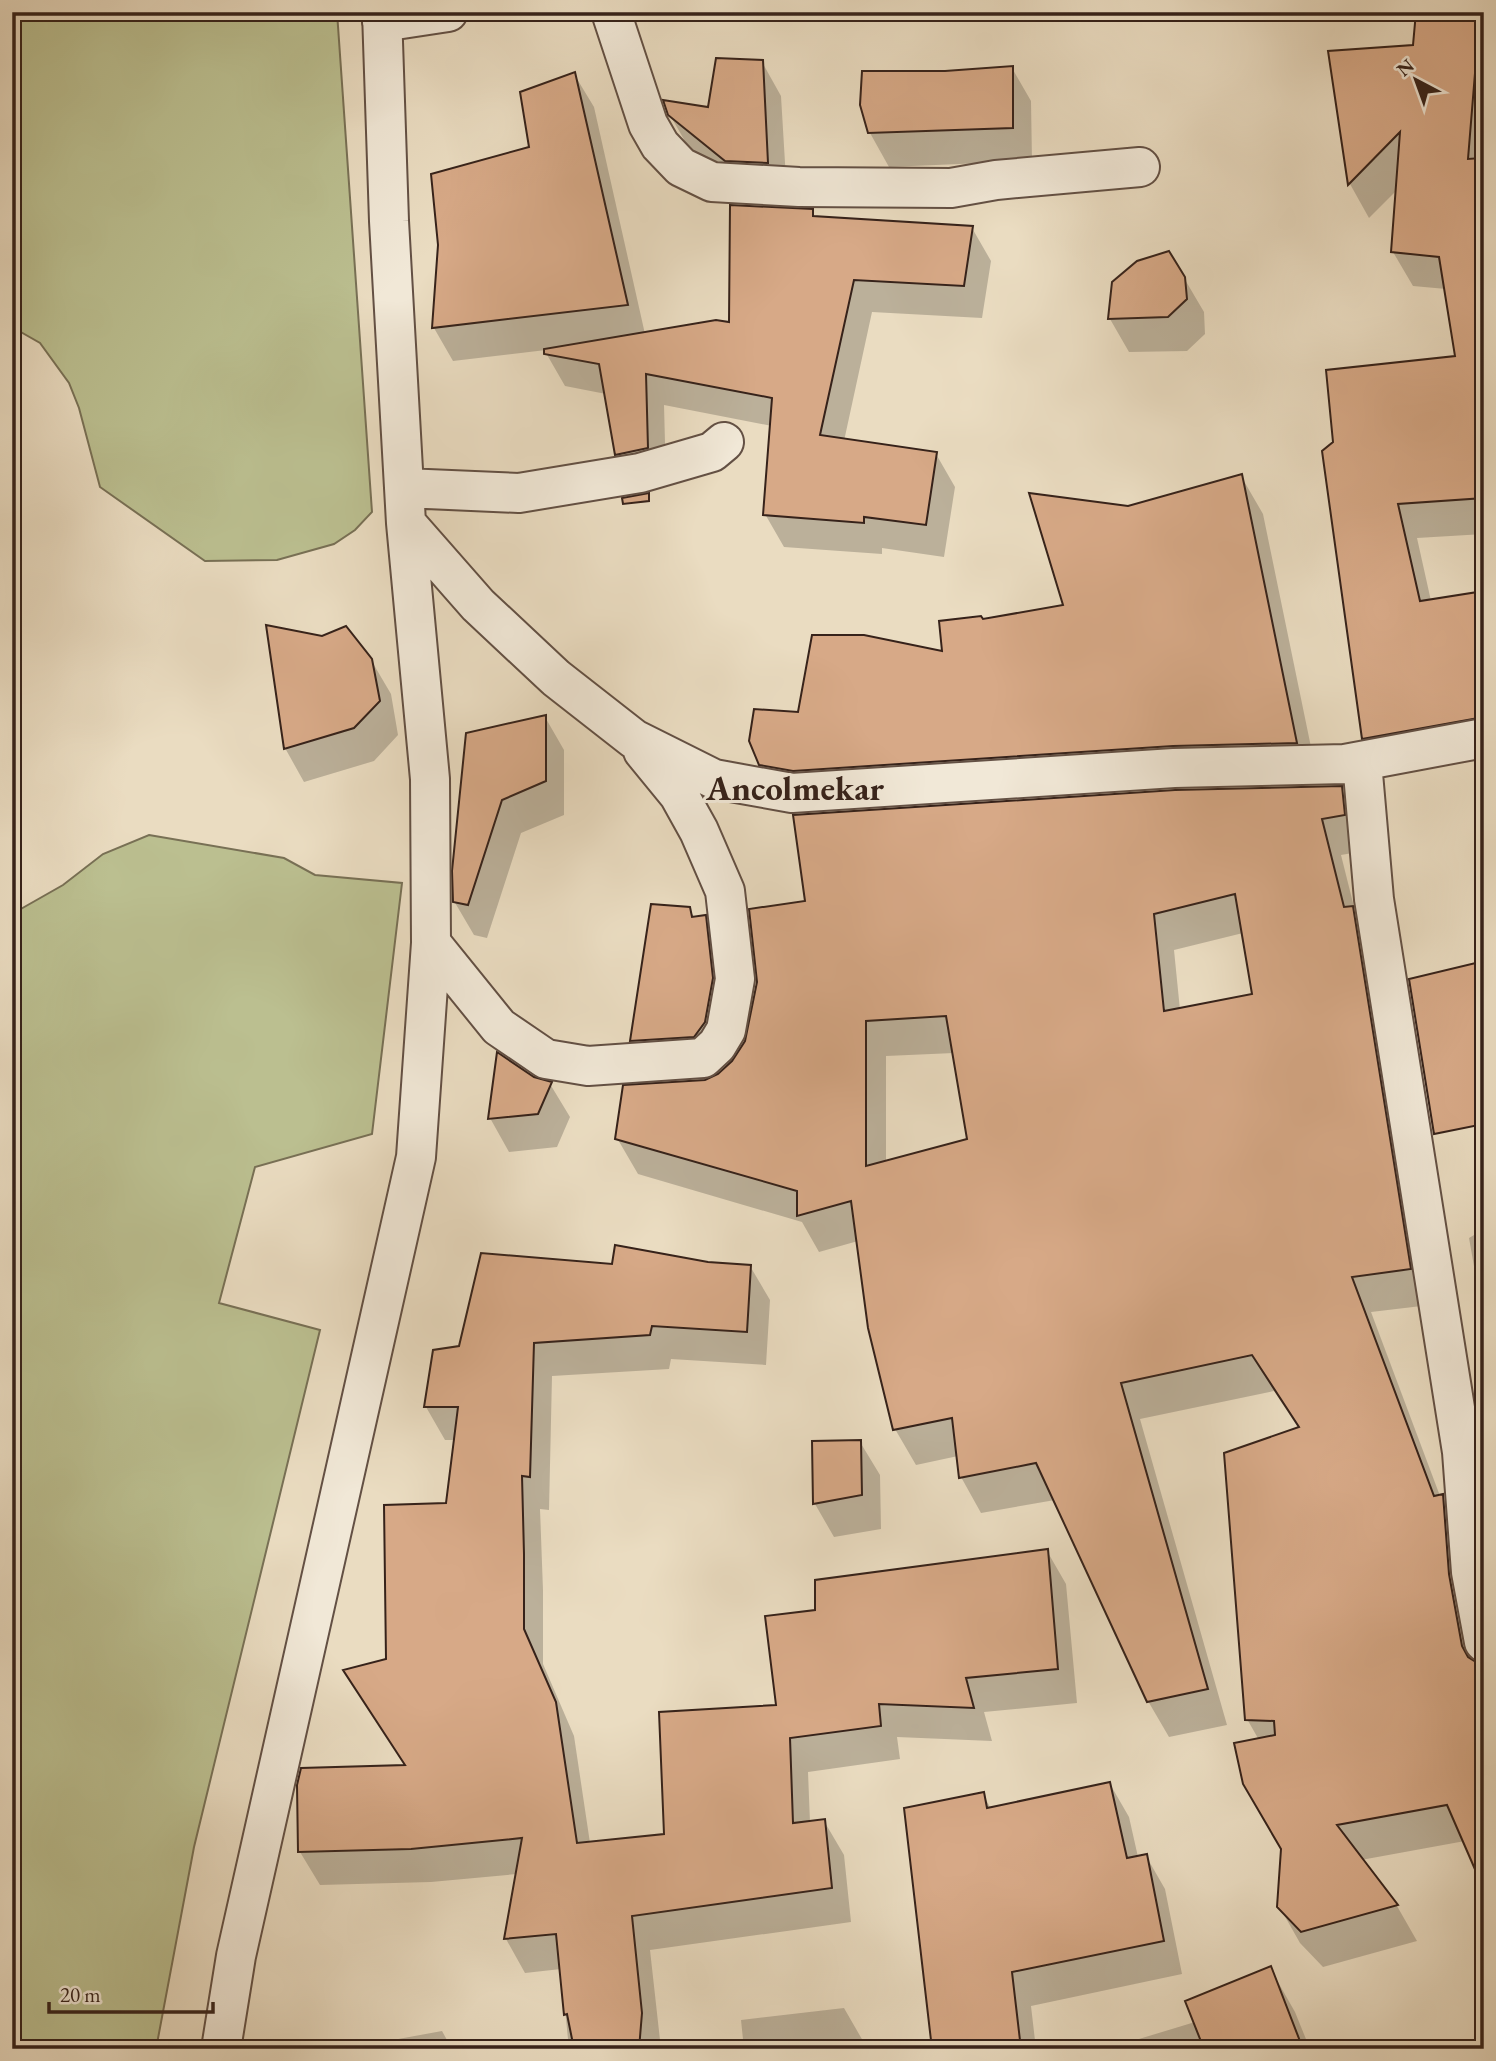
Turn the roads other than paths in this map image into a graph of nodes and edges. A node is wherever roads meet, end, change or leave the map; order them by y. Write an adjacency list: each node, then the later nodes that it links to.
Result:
1 (448, 12): 3 (street)
2 (611, 12): 4 (street)
3 (382, 17): 6 (street)
4 (1140, 167)
5 (724, 442): 6 (street)
6 (405, 505): 8 (street); 10 (street)
7 (1484, 738): 9 (street)
8 (634, 739): 9 (street); 10 (street)
9 (1362, 762): 11 (street)
10 (431, 943): 12 (street)
11 (1484, 1642)
12 (221, 2049)

